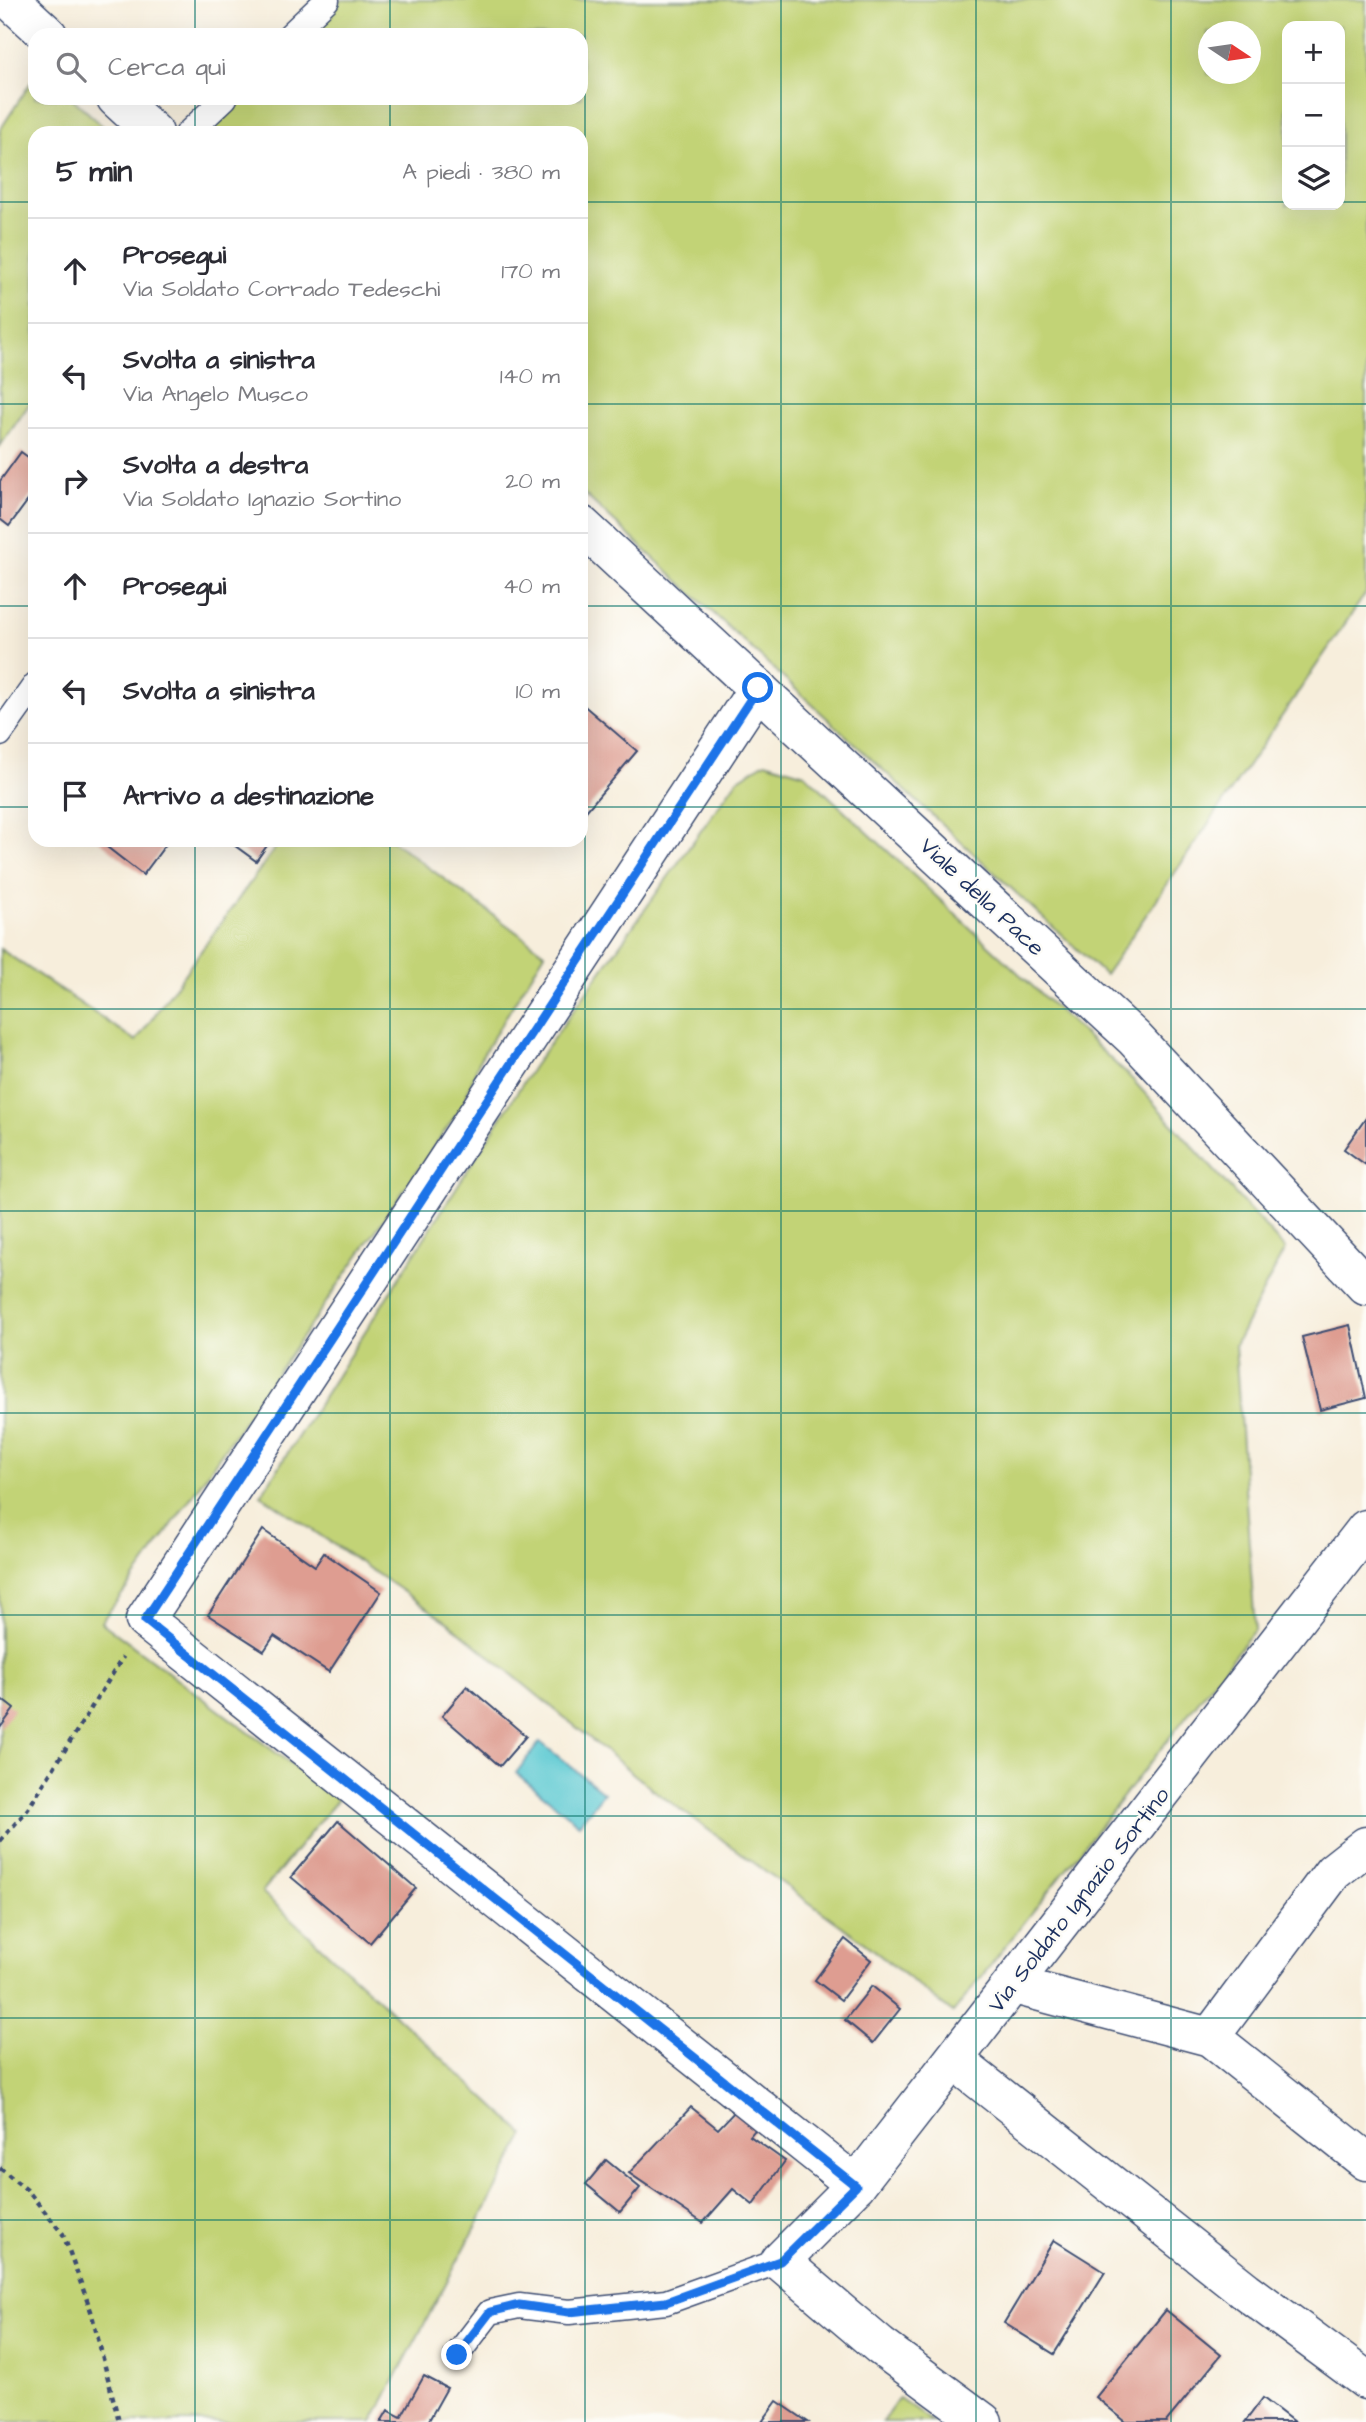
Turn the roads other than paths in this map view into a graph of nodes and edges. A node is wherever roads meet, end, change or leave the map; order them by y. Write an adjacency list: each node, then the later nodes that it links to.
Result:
1 (10, 0): 3 (street)
2 (327, 0): 4 (lane)
3 (40, 28)
4 (297, 28)
5 (124, 105): 7 (street)
6 (218, 105): 8 (lane)
7 (146, 126)
8 (195, 126)
9 (588, 531): 10 (street, Viale della Pace)
10 (758, 688): 13 (street, Viale della Pace); 20 (street)
11 (28, 695): 12 (lane)
12 (0, 734)
13 (1366, 1286)
14 (1366, 1529): 16 (street, Via Soldato Ignazio Sortino)
15 (1366, 1846): 17 (street)
16 (1014, 1985): 17 (street); 18 (street, Via Soldato Ignazio Sortino)
17 (1210, 2037): 19 (street)
18 (954, 2060): 20 (street, Via Soldato Ignazio Sortino); 23 (street)
19 (1366, 2161)
20 (856, 2186): 21 (street, Via Soldato Ignazio Sortino)
21 (780, 2261): 22 (lane); 24 (street)
22 (457, 2355)
23 (1366, 2380)
24 (983, 2422)

